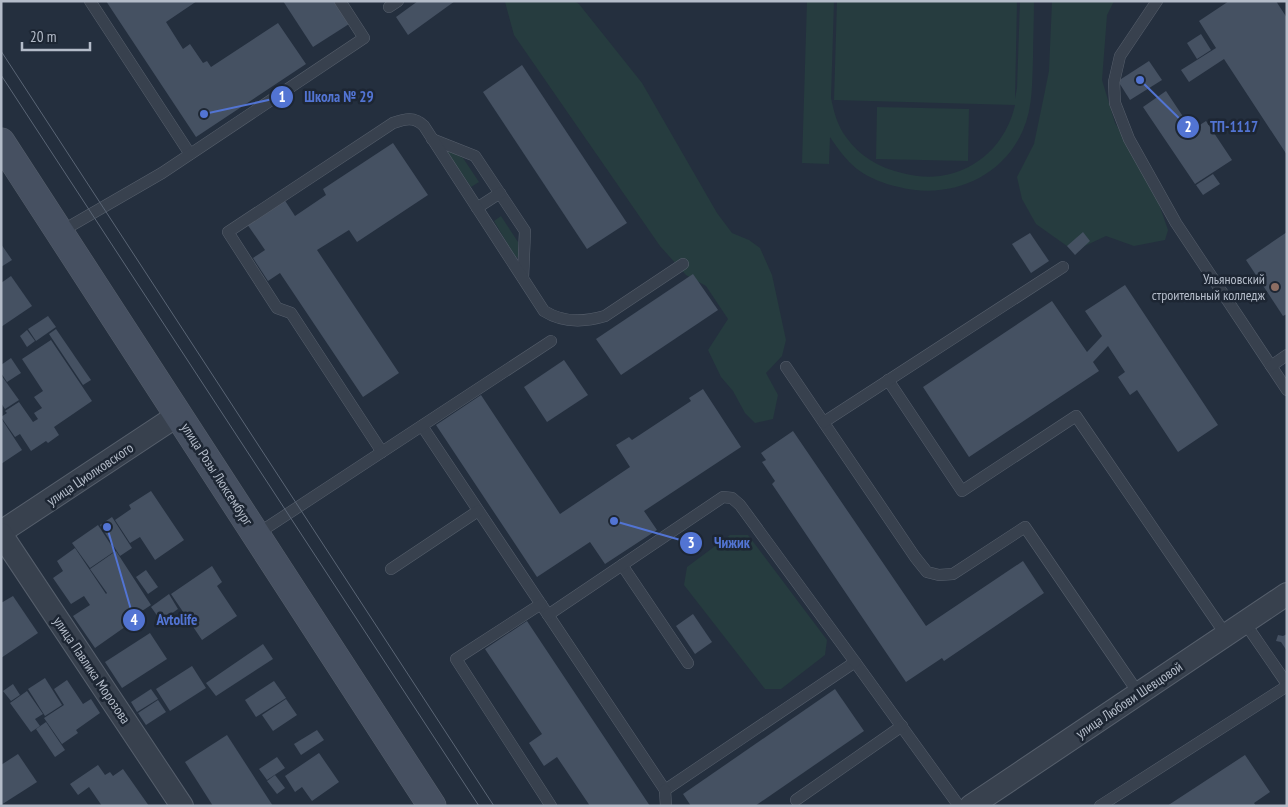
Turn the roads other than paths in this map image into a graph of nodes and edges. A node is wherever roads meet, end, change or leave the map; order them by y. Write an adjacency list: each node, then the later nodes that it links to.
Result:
1 (90, 1): 6 (lane)
2 (340, 1): 6 (lane)
3 (1157, 1): 15 (lane)
4 (432, 139): 7 (lane); 8 (lane); 22 (lane)
5 (1, 142): 9 (main road, улица Розы Люксембург)
6 (190, 154): 9 (lane)
7 (500, 193): 8 (lane); 12 (lane)
8 (477, 208): 12 (lane)
9 (60, 232): 19 (main road, улица Розы Люксембург)
10 (683, 264): 12 (lane)
11 (1062, 267): 17 (lane)
12 (523, 278)
13 (551, 341): 21 (lane)
14 (1287, 355): 15 (lane)
15 (1271, 366): 18 (lane)
16 (786, 367): 20 (lane)
17 (888, 380): 20 (lane); 31 (lane)
18 (1287, 390)
19 (178, 415): 24 (street, улица Циолковского); 25 (main road, улица Розы Люксембург)
20 (824, 422): 35 (lane)
21 (422, 426): 22 (lane); 23 (lane)
22 (382, 452): 25 (lane)
23 (478, 511): 27 (lane); 29 (lane)
24 (1, 533): 39 (street, улица Павлика Морозова)
25 (256, 534): 40 (main road, улица Розы Люксембург)
26 (622, 566): 30 (lane); 32 (lane); 33 (lane)
27 (391, 568)
28 (1287, 594): 31 (street, улица Любови Шевцовой)
29 (541, 604): 30 (lane); 41 (lane)
30 (548, 615): 37 (lane)
31 (1236, 629): 34 (lane); 35 (street, улица Любови Шевцовой)
32 (855, 662): 36 (lane); 37 (lane)
33 (688, 663)
34 (1287, 685): 45 (lane)
35 (1139, 694): 44 (street, улица Любови Шевцовой)
36 (902, 726): 38 (lane); 43 (lane)
37 (665, 790): 42 (lane)
38 (794, 804)
39 (182, 806)
40 (432, 806)
41 (551, 806)
42 (666, 806)
43 (959, 806)
44 (972, 806)
45 (1100, 806)

